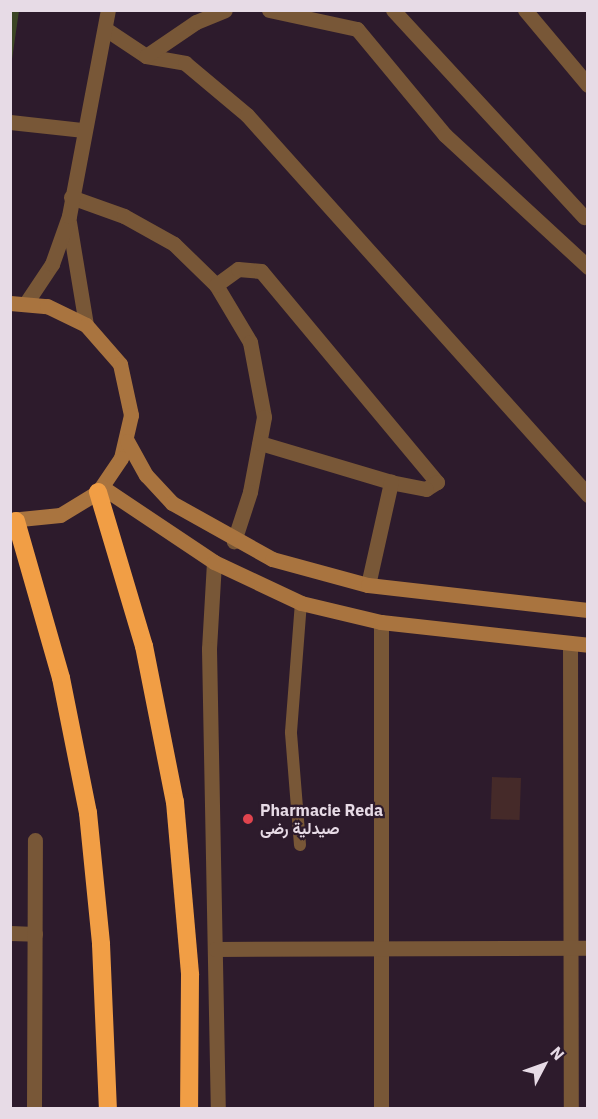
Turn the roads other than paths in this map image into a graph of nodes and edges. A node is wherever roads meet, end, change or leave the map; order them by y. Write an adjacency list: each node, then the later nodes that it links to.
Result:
1 (108, 10): 6 (street)
2 (225, 10): 7 (street)
3 (269, 10): 14 (street)
4 (393, 10): 13 (street)
5 (525, 10): 8 (street)
6 (107, 30): 7 (street); 10 (street)
7 (146, 56): 23 (street)
8 (588, 85)
9 (10, 122): 10 (street)
10 (82, 130): 11 (street)
11 (71, 197): 12 (street); 15 (street)
12 (69, 216): 17 (street); 18 (street)
13 (584, 217)
14 (588, 267)
15 (216, 285): 20 (street); 21 (street)
16 (10, 303): 17 (street)
17 (26, 303): 18 (street)
18 (86, 325): 19 (street)
19 (128, 441): 22 (street); 25 (street)
20 (260, 443): 21 (street); 25 (street)
21 (391, 482): 27 (street)
22 (100, 489): 24 (street); 26 (street); 43 (highway)
23 (588, 495)
24 (13, 520): 42 (highway)
25 (234, 541): 27 (street)
26 (214, 562): 28 (street); 40 (street)
27 (368, 585): 29 (street)
28 (301, 603): 30 (street); 34 (lane)
29 (588, 610)
30 (381, 622): 31 (street); 37 (street)
31 (570, 643): 32 (street); 38 (street)
32 (588, 645)
33 (35, 840): 36 (street)
34 (300, 845)
35 (10, 933): 36 (street)
36 (35, 934): 41 (street)
37 (381, 947): 38 (street); 40 (street); 45 (street)
38 (570, 948): 39 (street); 46 (street)
39 (588, 948)
40 (215, 949): 44 (street)
41 (34, 1108)
42 (108, 1108)
43 (189, 1108)
44 (218, 1108)
45 (381, 1108)
46 (571, 1108)

